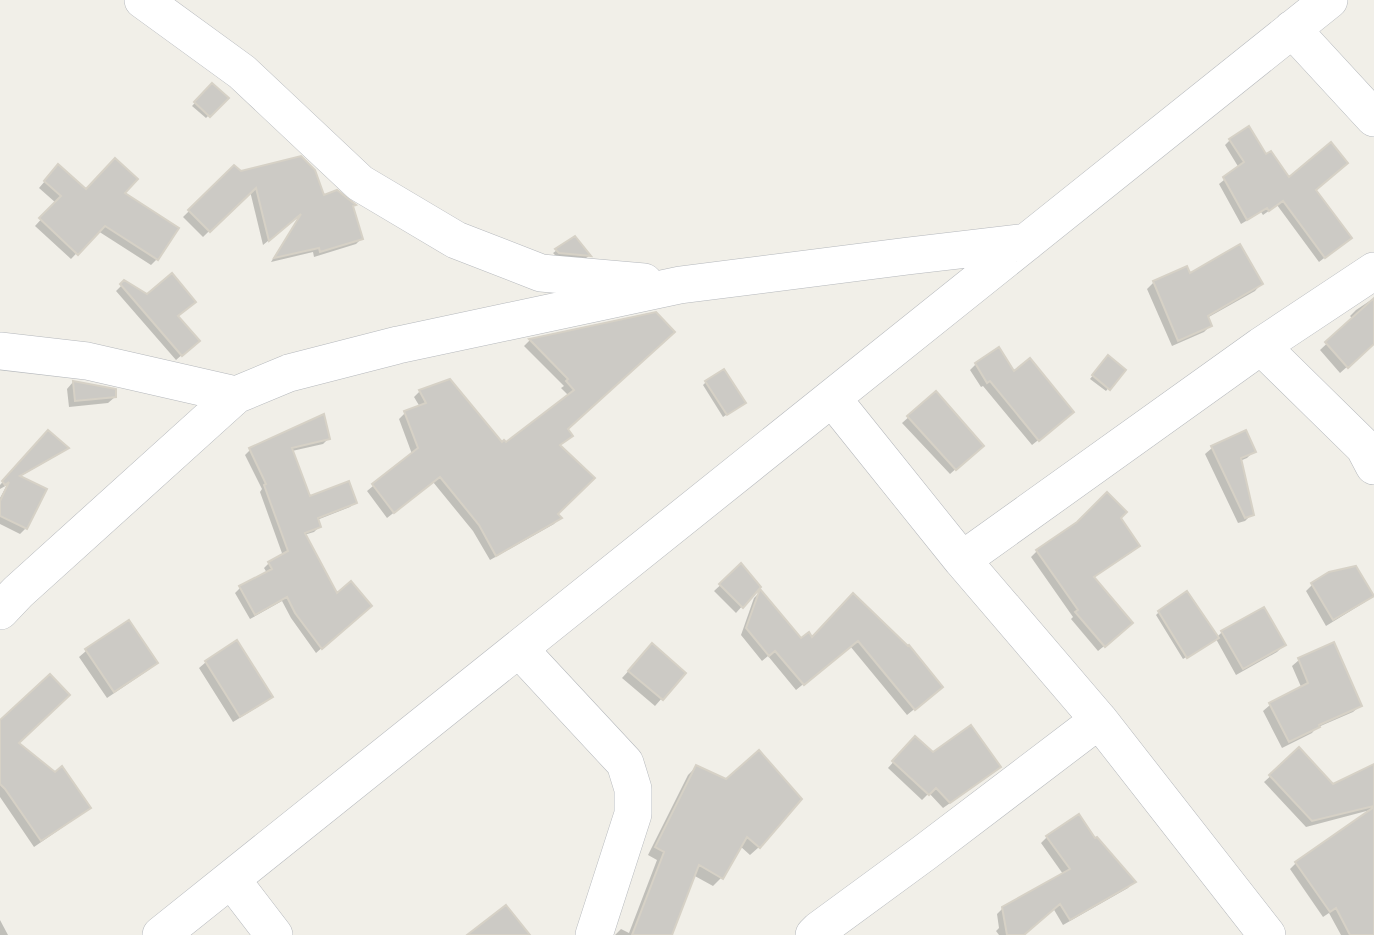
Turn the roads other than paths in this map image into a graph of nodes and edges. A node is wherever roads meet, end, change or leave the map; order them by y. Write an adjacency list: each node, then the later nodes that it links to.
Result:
1 (143, 0): 7 (street)
2 (1329, 0): 3 (street)
3 (1292, 29): 4 (street); 5 (street)
4 (1374, 118)
5 (1027, 242): 7 (street); 11 (street)
6 (1374, 271): 8 (street)
7 (680, 285): 10 (street)
8 (1261, 346): 12 (street); 13 (street)
9 (0, 351): 10 (street)
10 (236, 395): 14 (street)
11 (832, 398): 13 (street); 15 (street)
12 (1374, 466)
13 (962, 560): 16 (street)
14 (6, 594)
15 (519, 649): 17 (street); 20 (street)
16 (1098, 720): 21 (street); 22 (street)
17 (231, 879): 18 (street); 19 (street)
18 (161, 935)
19 (274, 935)
20 (594, 935)
21 (814, 935)
22 (1267, 935)

